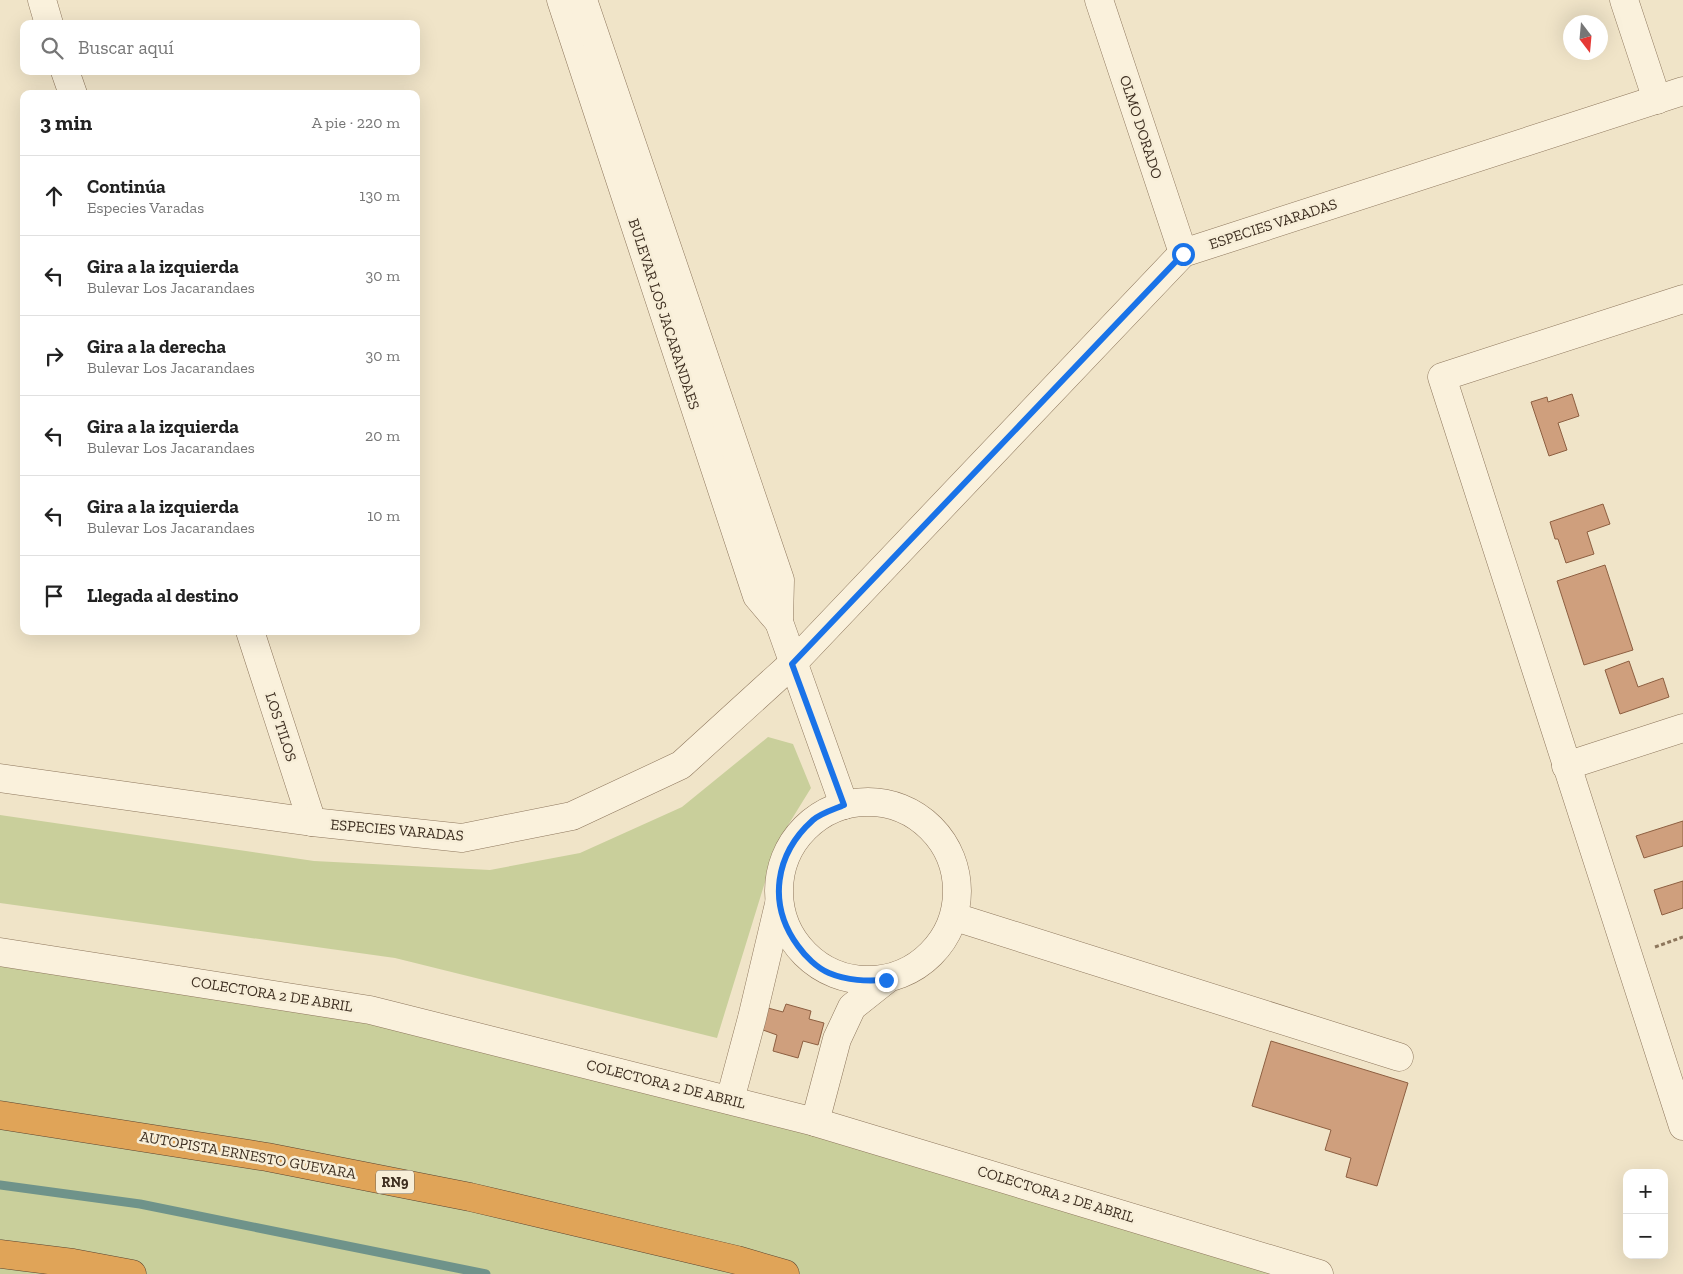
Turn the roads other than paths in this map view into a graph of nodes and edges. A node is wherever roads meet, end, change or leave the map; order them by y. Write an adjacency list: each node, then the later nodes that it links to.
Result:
1 (42, 0): 6 (street)
2 (560, 0): 13 (street, BULEVAR LOS JACARANDAES)
3 (583, 0): 13 (street, BULEVAR LOS JACARANDAES)
4 (1099, 0): 11 (street, OLMO DORADO)
5 (1624, 0): 10 (street)
6 (49, 20)
7 (66, 75): 8 (street)
8 (71, 90)
9 (1683, 91): 10 (street, ESPECIES VARADAS)
10 (1657, 100): 11 (street, ESPECIES VARADAS)
11 (1183, 254): 15 (street, ESPECIES VARADAS)
12 (1683, 300): 17 (street)
13 (779, 622): 15 (street, BULEVAR LOS JACARANDAES)
14 (251, 635): 20 (street, LOS TILOS)
15 (792, 664): 19 (street, BULEVAR LOS JACARANDAES); 20 (street, ESPECIES VARADAS)
16 (1683, 728): 17 (street)
17 (1566, 766): 29 (street)
18 (0, 778): 20 (street, ESPECIES VARADAS)
19 (844, 805): 21 (street); 22 (street)
20 (312, 822)
21 (779, 904): 24 (street); 26 (street)
22 (955, 917): 24 (street); 25 (street)
23 (0, 952): 26 (street, COLECTORA 2 DE ABRIL)
24 (886, 980): 28 (street)
25 (1399, 1058)
26 (730, 1100): 28 (street, COLECTORA 2 DE ABRIL)
27 (0, 1115): 32 (highway, AUTOPISTA ERNESTO GUEVARA / RN9)
28 (815, 1122): 33 (street, COLECTORA 2 DE ABRIL)
29 (1683, 1126)
30 (0, 1254): 31 (highway)
31 (132, 1274)
32 (785, 1274)
33 (1319, 1274)

